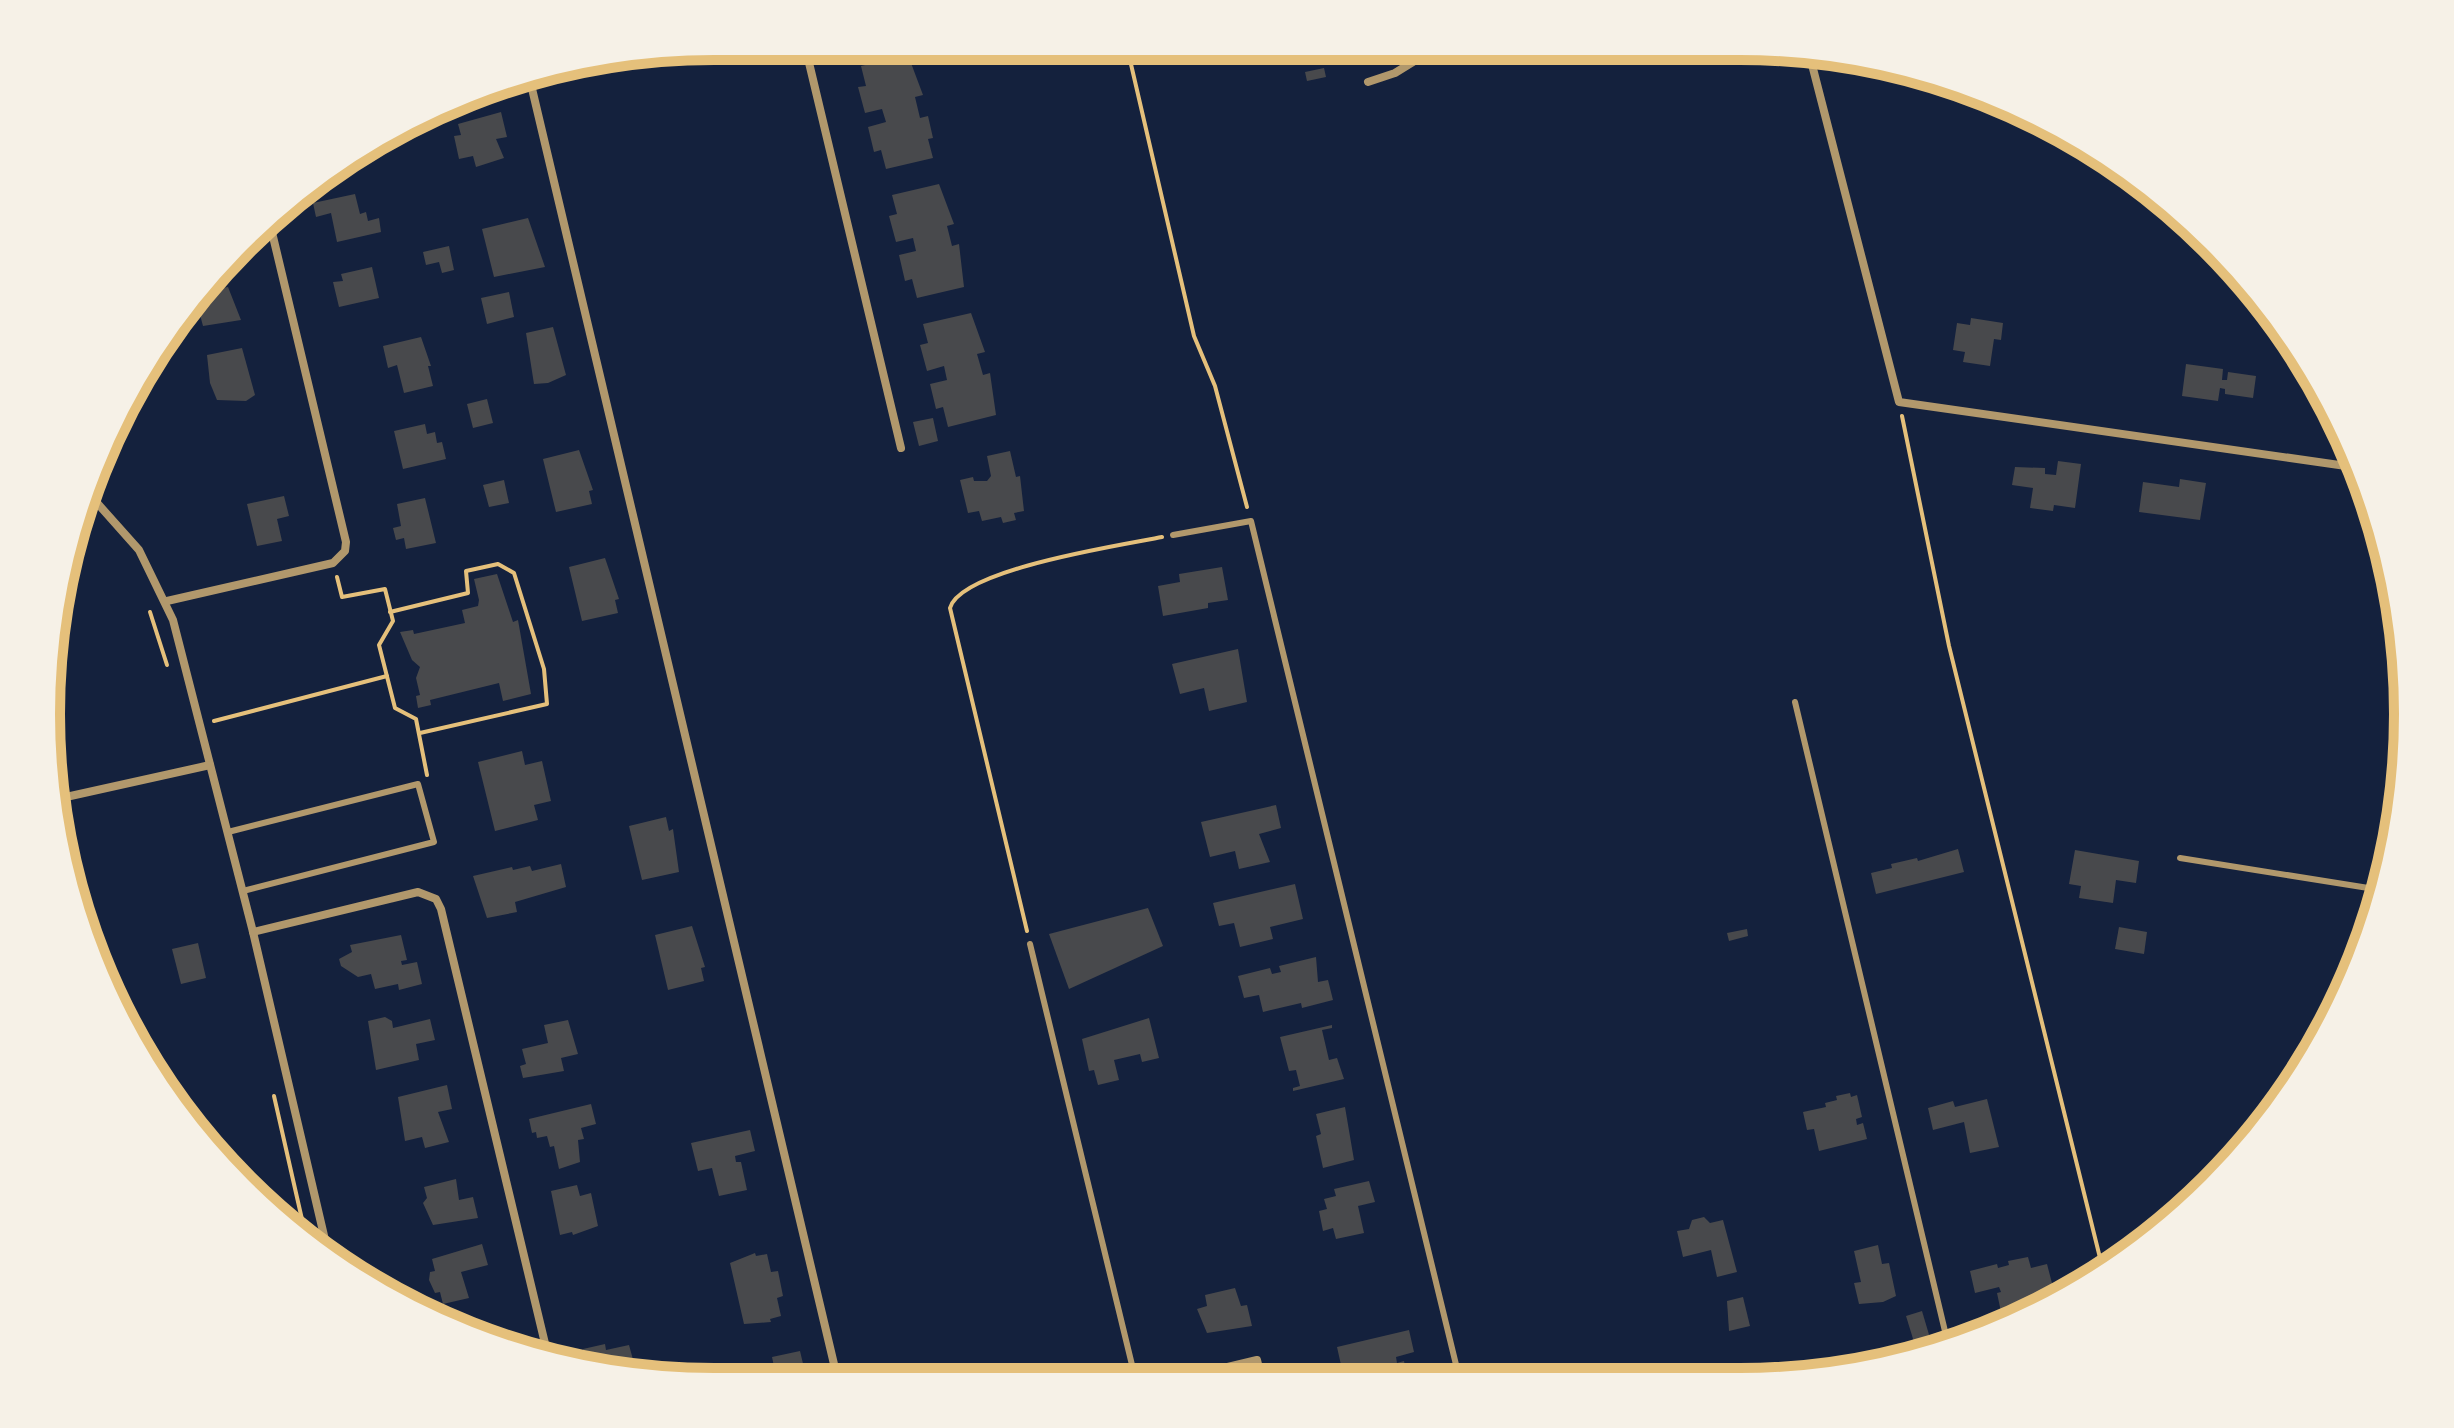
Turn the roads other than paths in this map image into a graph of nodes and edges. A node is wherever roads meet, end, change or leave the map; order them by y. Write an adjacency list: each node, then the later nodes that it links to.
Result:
1 (808, 60): 7 (street)
2 (1416, 60): 4 (street)
3 (1812, 64): 8 (street)
4 (1368, 82)
5 (531, 86): 24 (street)
6 (272, 233): 11 (street)
7 (901, 448)
8 (2345, 466)
9 (96, 501): 11 (street)
10 (1173, 535): 28 (lane)
11 (167, 601): 13 (street)
12 (1795, 702): 22 (lane)
13 (210, 765): 14 (street); 15 (street)
14 (66, 797)
15 (228, 832): 18 (street); 18 (lane)
16 (2180, 858): 17 (lane)
17 (2370, 888)
18 (243, 891): 19 (street)
19 (253, 932): 21 (street); 23 (street)
20 (1030, 944): 25 (lane)
21 (325, 1239)
22 (1946, 1334)
23 (546, 1346)
24 (835, 1368)
25 (1133, 1368)
26 (1223, 1368): 27 (street)
27 (1259, 1368)
28 (1457, 1368)

